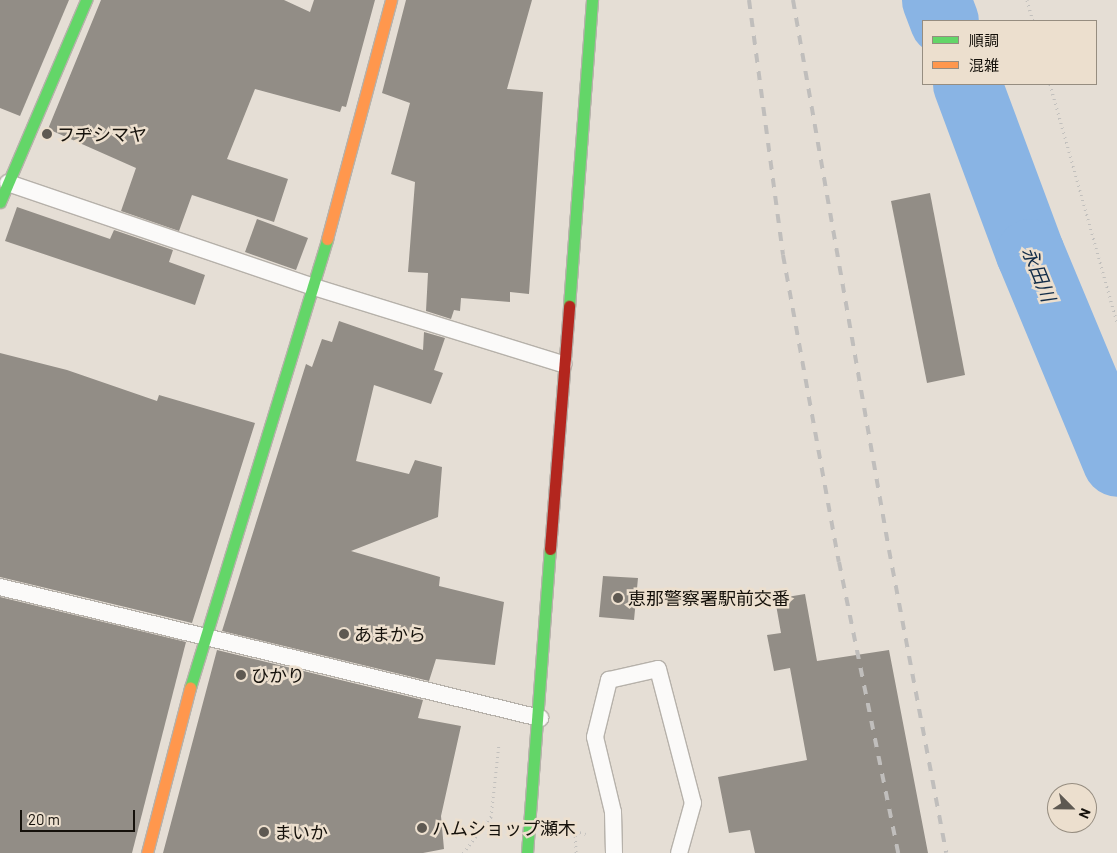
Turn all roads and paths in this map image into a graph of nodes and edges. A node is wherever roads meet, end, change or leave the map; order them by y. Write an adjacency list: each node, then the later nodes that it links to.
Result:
1 (86, 0): 7 (street)
2 (391, 0): 9 (street)
3 (592, 0): 11 (street)
4 (1027, 0): 5 (path)
5 (1033, 20)
6 (1050, 85): 10 (path)
7 (8, 183): 8 (street); 9 (lane)
8 (0, 202)
9 (314, 287): 11 (lane); 13 (street)
10 (1117, 322)
11 (563, 364): 14 (street)
12 (0, 588): 13 (lane)
13 (204, 636): 14 (lane); 16 (street)
14 (540, 718): 18 (street)
15 (491, 817): 17 (path)
16 (147, 853)
17 (463, 853)
18 (527, 853)
19 (614, 853): 20 (lane)
20 (679, 853)

